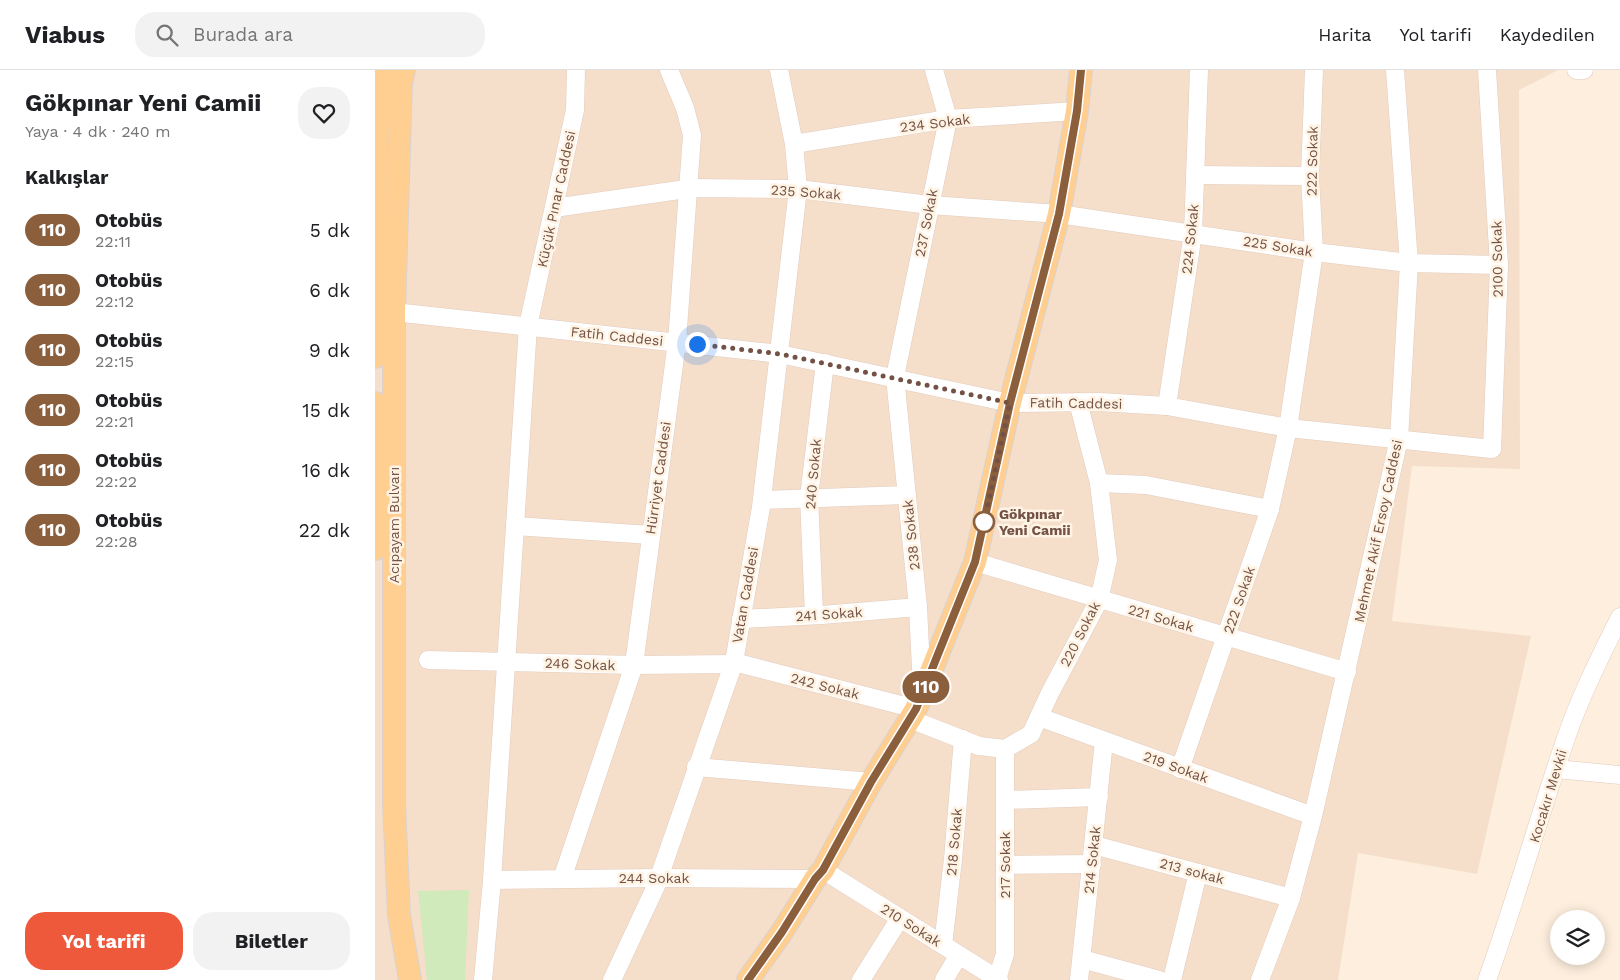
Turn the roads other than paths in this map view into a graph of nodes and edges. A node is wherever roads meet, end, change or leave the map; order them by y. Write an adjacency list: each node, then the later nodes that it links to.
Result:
1 (384, 70): 16 (main road)
2 (404, 70): 29 (main road, Acıpayam Bulvarı)
3 (576, 70): 23 (street, Küçük Pınar Caddesi)
4 (669, 70): 20 (street, Hürriyet Caddesi)
5 (779, 70): 17 (street, Vatan Caddesi)
6 (935, 70): 15 (street, 237 Sokak)
7 (1081, 70): 14 (main road)
8 (1199, 70): 18 (street, 224 Sokak)
9 (1314, 70): 19 (street, 222 Sokak)
10 (1395, 70): 27 (street, Mehmet Akif Ersoy Caddesi)
11 (1487, 70): 28 (street, 2100 Sokak)
12 (1575, 70): 13 (street)
13 (1584, 70)
14 (1077, 111): 15 (street, 234 Sokak); 24 (main road)
15 (948, 119): 17 (street, 234 Sokak); 22 (street, 237 Sokak)
16 (376, 144): 33 (main road)
17 (794, 144): 21 (street, Vatan Caddesi)
18 (1195, 175): 19 (street); 25 (street, 224 Sokak)
19 (1310, 176): 26 (street, 222 Sokak)
20 (688, 188): 21 (street, 235 Sokak); 23 (street, 235 Sokak); 31 (street, Hürriyet Caddesi)
21 (798, 189): 22 (street, 235 Sokak); 32 (street, Vatan Caddesi)
22 (930, 205): 24 (street, 235 Sokak); 35 (street, 237 Sokak)
23 (554, 208): 30 (street, Küçük Pınar Caddesi)
24 (1059, 214): 25 (street, 225 Sokak); 38 (main road)
25 (1193, 233): 26 (street, 225 Sokak); 39 (street, 224 Sokak)
26 (1315, 252): 27 (street, 225 Sokak); 40 (street, 222 Sokak)
27 (1409, 263): 28 (street, 225 Sokak); 41 (street, Mehmet Akif Ersoy Caddesi)
28 (1499, 265): 42 (street, 2100 Sokak)
29 (394, 312): 30 (street, Fatih Caddesi); 90 (main road, Acıpayam Bulvarı)
30 (528, 326): 31 (street, Fatih Caddesi); 48 (street, Küçük Pınar Caddesi)
31 (677, 342): 32 (street, Fatih Caddesi); 49 (street, Hürriyet Caddesi)
32 (780, 354): 34 (street, Fatih Caddesi); 46 (street, Vatan Caddesi)
33 (375, 357)
34 (825, 363): 35 (street, Fatih Caddesi); 45 (street, 240 Sokak)
35 (895, 377): 38 (street, Fatih Caddesi); 44 (street, 238 Sokak)
36 (1078, 402): 38 (street, Fatih Caddesi); 39 (street, Fatih Caddesi); 43 (street, 220 Sokak)
37 (375, 403): 50 (main road, Acıpayam Bulvarı)
38 (1010, 403): 51 (main road)
39 (1167, 406): 40 (street, Fatih Caddesi)
40 (1288, 428): 41 (street, Fatih Caddesi); 47 (street, 222 Sokak)
41 (1399, 440): 42 (street, Fatih Caddesi); 62 (street, Mehmet Akif Ersoy Caddesi)
42 (1492, 449)
43 (1099, 483): 47 (street); 52 (street, 220 Sokak)
44 (907, 495): 45 (street); 53 (street, 238 Sokak)
45 (809, 497): 46 (street); 54 (street, 240 Sokak)
46 (762, 500): 56 (street, Vatan Caddesi)
47 (1270, 509): 57 (street, 222 Sokak)
48 (515, 526): 49 (street); 59 (street, Küçük Pınar Caddesi)
49 (651, 535): 61 (street, Hürriyet Caddesi)
50 (375, 548)
51 (975, 562): 52 (street, 221 Sokak); 63 (main road)
52 (1099, 600): 57 (street, 221 Sokak); 64 (street, 220 Sokak)
53 (917, 607): 54 (street, 241 Sokak); 63 (street, 238 Sokak)
54 (814, 615): 56 (street, 241 Sokak)
55 (1620, 617): 70 (street, Kocakır Mevkii)
56 (741, 619): 60 (street, Vatan Caddesi)
57 (1227, 637): 62 (street, 221 Sokak); 69 (street, 222 Sokak)
58 (428, 660): 59 (street, 246 Sokak)
59 (506, 662): 61 (street, 246 Sokak); 83 (street, Küçük Pınar Caddesi)
60 (733, 663): 61 (street, 246 Sokak); 63 (street, 242 Sokak); 68 (street, Vatan Caddesi)
61 (634, 665): 82 (street, Hürriyet Caddesi)
62 (1347, 672): 75 (street, Mehmet Akif Ersoy Caddesi)
63 (916, 707): 65 (street); 72 (main road)
64 (1039, 717): 66 (street, 219 Sokak); 67 (street, 220 Sokak)
65 (963, 738): 67 (street); 86 (street, 218 Sokak)
66 (1104, 741): 69 (street, 219 Sokak); 73 (street, 214 Sokak)
67 (1005, 749): 74 (street, 217 Sokak)
68 (696, 767): 72 (street); 81 (street, Vatan Caddesi)
69 (1180, 769): 75 (street, 219 Sokak)
70 (1556, 769): 71 (street); 100 (street, Kocakır Mevkii)
71 (1620, 775)
72 (871, 782): 80 (main road)
73 (1099, 797): 74 (street); 76 (street, 214 Sokak)
74 (1005, 800): 78 (street, 217 Sokak)
75 (1313, 816): 84 (street, Mehmet Akif Ersoy Caddesi)
76 (1094, 845): 77 (street, 214 Sokak); 79 (street, 213 sokak)
77 (1092, 864): 78 (street); 88 (street, 214 Sokak)
78 (1005, 865): 89 (street, 217 Sokak)
79 (1197, 873): 84 (street, 213 sokak); 98 (street)
80 (819, 875): 81 (street, 244 Sokak); 85 (street, 210 Sokak); 93 (main road)
81 (659, 878): 82 (street, 244 Sokak); 92 (street, Vatan Caddesi)
82 (563, 879): 83 (street, 244 Sokak)
83 (492, 880): 91 (street, Küçük Pınar Caddesi)
84 (1291, 898): 99 (street, Mehmet Akif Ersoy Caddesi)
85 (900, 918): 86 (street, 210 Sokak); 94 (street)
86 (943, 945): 87 (street, 210 Sokak)
87 (959, 955): 89 (street, 210 Sokak); 95 (street)
88 (1082, 959): 96 (street, 214 Sokak); 97 (street)
89 (998, 979)
90 (410, 980)
91 (483, 980)
92 (612, 980)
93 (748, 980)
94 (861, 980)
95 (944, 980)
96 (1079, 980)
97 (1159, 980)
98 (1172, 980)
99 (1260, 980)
100 (1487, 980)

